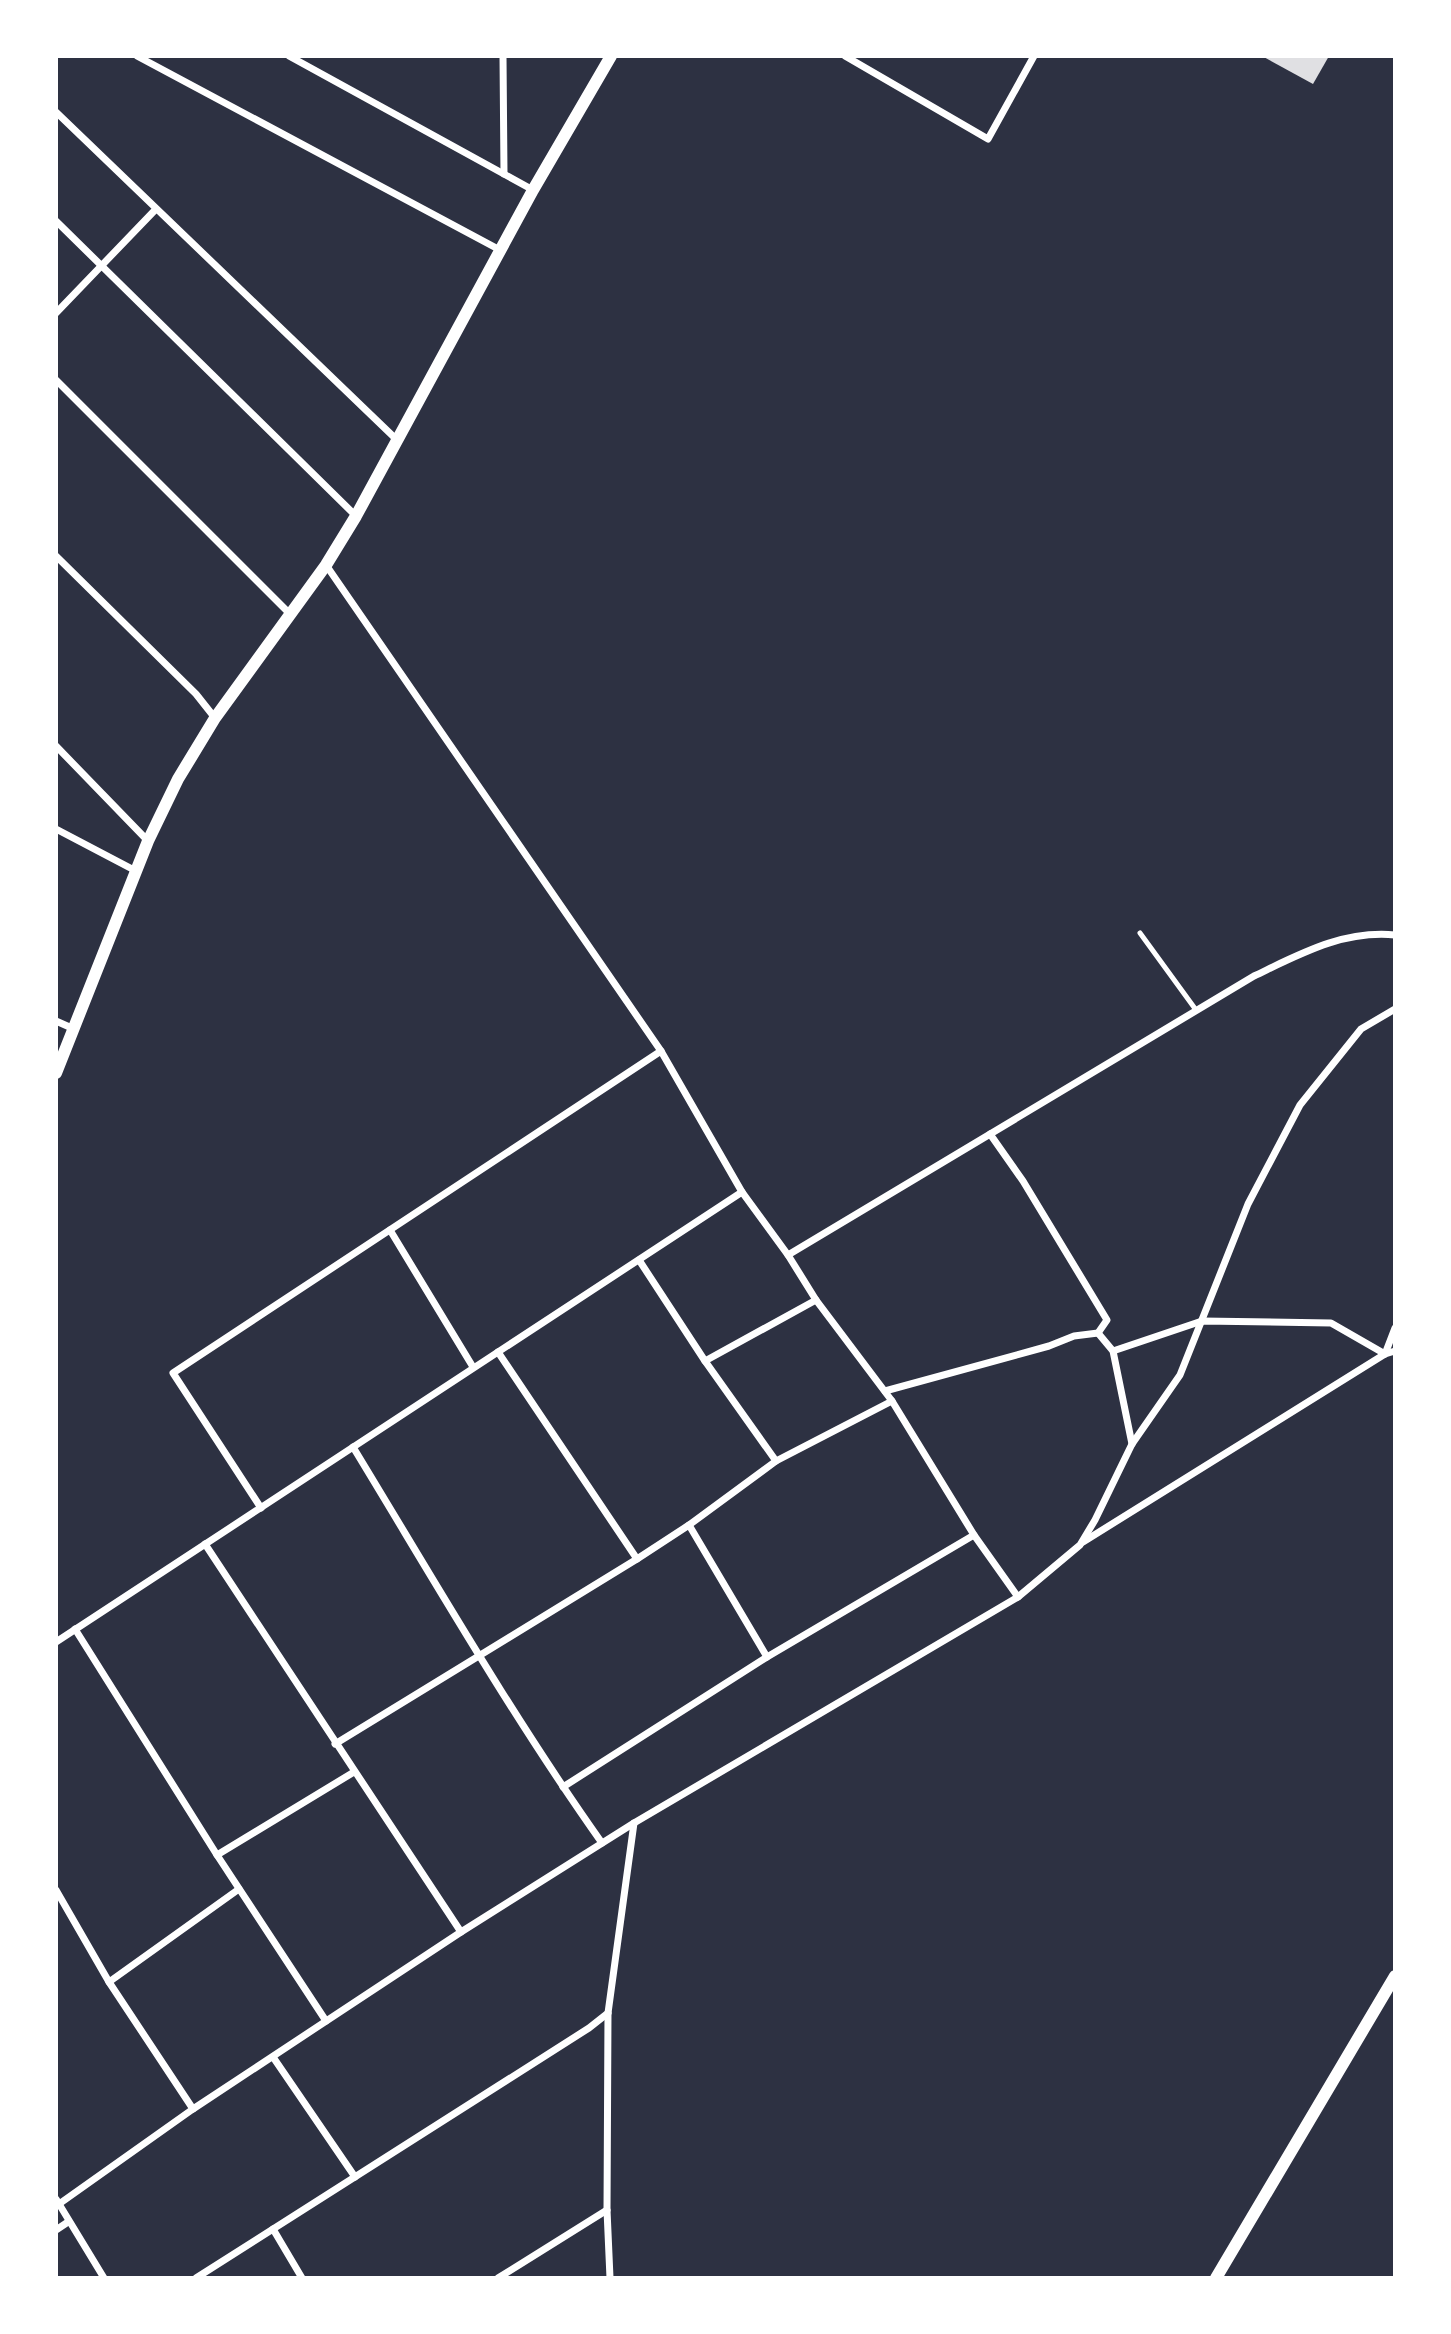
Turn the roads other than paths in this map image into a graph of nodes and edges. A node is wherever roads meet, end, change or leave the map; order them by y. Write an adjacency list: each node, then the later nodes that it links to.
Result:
1 (136, 56): 12 (street)
2 (289, 56): 8 (street)
3 (503, 56): 8 (street)
4 (611, 56): 9 (street)
5 (845, 56): 6 (street)
6 (1034, 56)
7 (56, 112): 10 (street)
8 (504, 174): 9 (street)
9 (533, 190): 12 (street)
10 (156, 209): 13 (street); 16 (street)
11 (56, 221): 13 (street)
12 (500, 250): 16 (street)
13 (102, 266): 14 (street); 17 (street)
14 (56, 313)
15 (56, 380): 20 (street)
16 (396, 439): 17 (street)
17 (356, 516): 19 (street)
18 (56, 556): 21 (street)
19 (326, 565): 20 (street); 32 (street)
20 (291, 615): 21 (street)
21 (215, 718): 24 (street)
22 (56, 746): 24 (street)
23 (56, 829): 25 (street)
24 (148, 841): 25 (street)
25 (136, 871): 31 (street)
26 (1140, 933): 29 (lane)
27 (1395, 935): 29 (street)
28 (1395, 1009): 40 (street)
29 (1196, 1010): 34 (street)
30 (56, 1021): 31 (street)
31 (74, 1029): 33 (street)
32 (661, 1051): 35 (street); 36 (street)
33 (56, 1073)
34 (990, 1134): 37 (street); 42 (street)
35 (742, 1192): 37 (street); 38 (street)
36 (390, 1230): 48 (street); 54 (street)
37 (788, 1255): 39 (street)
38 (639, 1260): 45 (street); 47 (street)
39 (817, 1300): 47 (street); 49 (street)
40 (1202, 1321): 43 (street); 46 (street); 51 (street)
41 (1395, 1328): 46 (street)
42 (1098, 1333): 43 (street); 49 (street)
43 (1113, 1351): 51 (street)
44 (1395, 1351): 46 (street)
45 (498, 1352): 48 (street); 59 (street)
46 (1385, 1354): 58 (street)
47 (705, 1361): 53 (street)
48 (473, 1367): 52 (street)
49 (885, 1391): 50 (street)
50 (892, 1401): 53 (street); 56 (street)
51 (1132, 1444): 58 (street)
52 (353, 1447): 54 (street); 63 (street)
53 (776, 1461): 55 (street)
54 (261, 1508): 57 (street)
55 (689, 1525): 59 (street); 64 (street)
56 (974, 1535): 60 (street); 64 (street)
57 (205, 1544): 61 (street); 65 (street)
58 (1080, 1545): 60 (street)
59 (637, 1559): 63 (street)
60 (1018, 1597): 68 (street)
61 (75, 1629): 62 (street); 70 (street)
62 (56, 1642)
63 (480, 1656): 65 (street); 67 (street)
64 (767, 1657): 67 (street)
65 (335, 1744): 66 (street)
66 (354, 1772): 70 (street); 74 (street)
67 (562, 1787): 69 (street)
68 (634, 1823): 69 (street); 77 (street)
69 (602, 1843): 74 (street)
70 (217, 1855): 71 (street)
71 (239, 1889): 76 (street); 78 (street)
72 (56, 1890): 73 (street)
73 (59, 1900): 76 (street)
74 (461, 1932): 78 (street)
75 (1395, 1976): 92 (street)
76 (109, 1982): 80 (street)
77 (608, 2013): 81 (street); 83 (street)
78 (326, 2021): 79 (street)
79 (273, 2057): 80 (street); 81 (street)
80 (193, 2109): 82 (street)
81 (355, 2177): 85 (street)
82 (58, 2202): 84 (street)
83 (607, 2210): 90 (street); 91 (street)
84 (68, 2222): 86 (street); 87 (street)
85 (273, 2229): 88 (street); 89 (street)
86 (56, 2230)
87 (104, 2278)
88 (196, 2278)
89 (302, 2278)
90 (498, 2278)
91 (610, 2278)
92 (1216, 2278)

